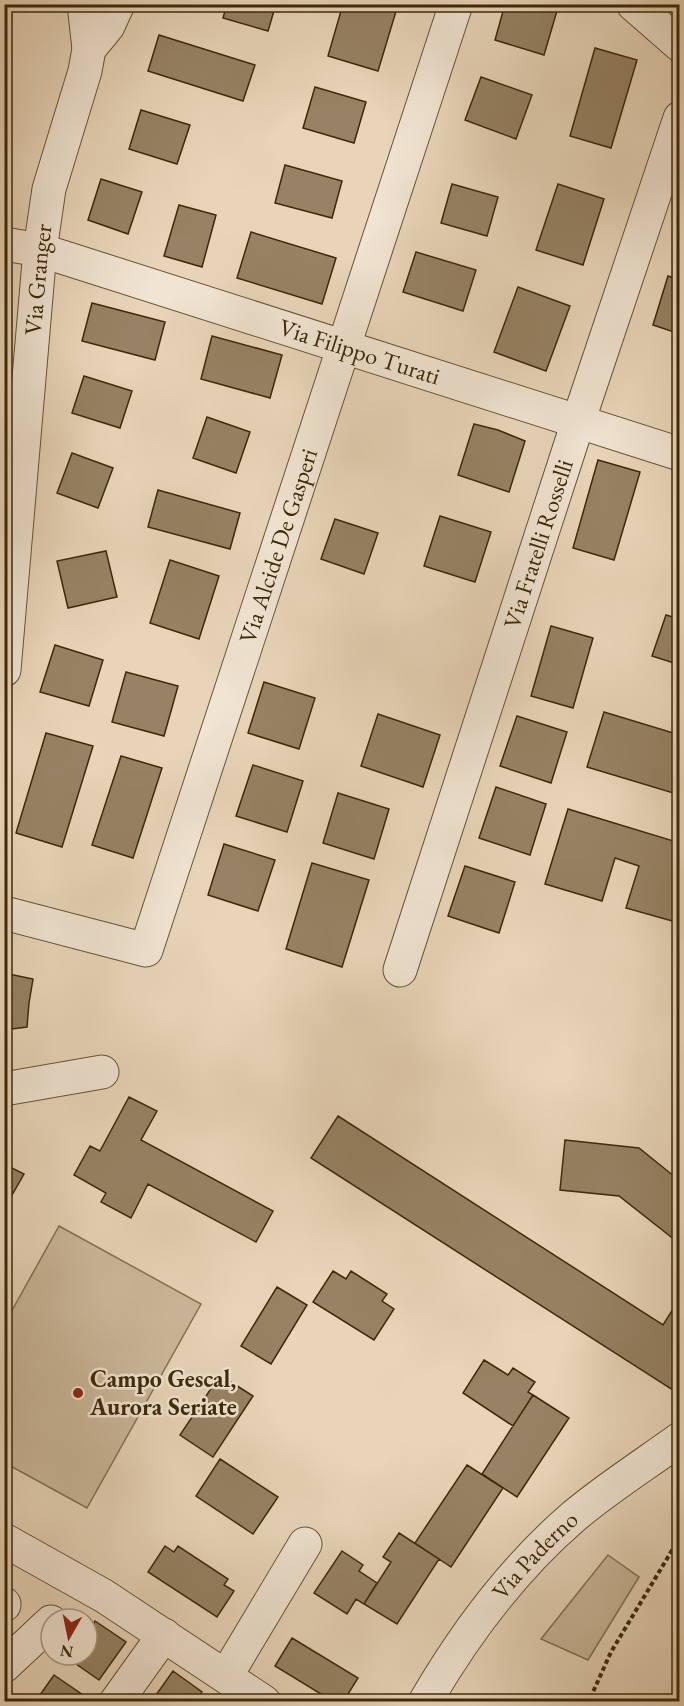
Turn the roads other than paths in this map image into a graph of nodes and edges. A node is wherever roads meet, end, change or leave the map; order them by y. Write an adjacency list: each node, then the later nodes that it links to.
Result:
1 (84, 4): 6 (street, Via Granger)
2 (118, 4): 6 (street)
3 (456, 4): 10 (street, Via Alcide De Gasperi)
4 (633, 4): 5 (street)
5 (680, 45)
6 (89, 49): 9 (street, Via Granger)
7 (680, 118): 11 (street, Via Fratelli Rosselli)
8 (4, 244): 9 (street, Via Filippo Turati)
9 (40, 250): 10 (street, Via Filippo Turati); 13 (street, Via Granger)
10 (343, 347): 11 (street, Via Filippo Turati); 14 (street, Via Alcide De Gasperi)
11 (578, 422): 12 (street, Via Filippo Turati); 15 (street, Via Fratelli Rosselli)
12 (680, 454)
13 (4, 670)
14 (4, 913)
15 (400, 970)
16 (102, 1072): 17 (street)
17 (4, 1089)
18 (680, 1439): 29 (street, Via Paderno)
19 (4, 1540): 21 (street)
20 (305, 1544): 26 (street)
21 (83, 1584): 22 (street); 24 (street)
22 (64, 1607)
23 (39, 1633): 25 (street)
24 (164, 1635): 26 (street); 27 (street)
25 (4, 1666)
26 (226, 1676): 28 (street)
27 (116, 1701)
28 (264, 1701)
29 (425, 1701)

